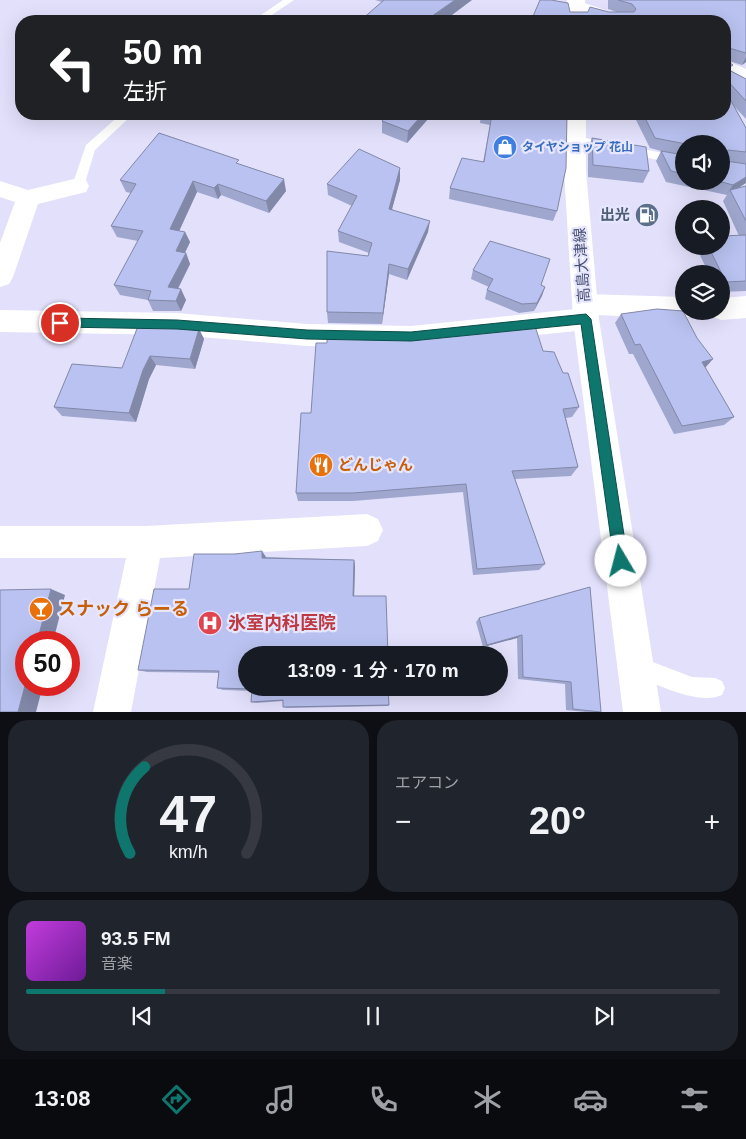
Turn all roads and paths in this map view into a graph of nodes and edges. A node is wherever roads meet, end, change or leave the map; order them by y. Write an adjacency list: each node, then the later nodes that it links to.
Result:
1 (289, 0): 3 (lane)
2 (576, 9): 4 (street)
3 (266, 15)
4 (599, 15)
5 (731, 69): 6 (street)
6 (746, 76)
7 (120, 120): 10 (lane)
8 (576, 127): 9 (lane); 17 (street, 高島大津線)
9 (675, 158)
10 (78, 186): 12 (street)
11 (0, 189): 12 (street)
12 (28, 198): 13 (street)
13 (0, 277)
14 (746, 307): 16 (street)
15 (675, 308): 17 (street)
16 (730, 308)
17 (586, 312): 18 (street); 22 (street, 高島大津線)
18 (0, 321)
19 (367, 530): 21 (street)
20 (0, 542): 21 (street)
21 (146, 542): 24 (street)
22 (635, 666): 23 (lane); 25 (street, 高島大津線)
23 (714, 688)
24 (112, 712)
25 (642, 712)

